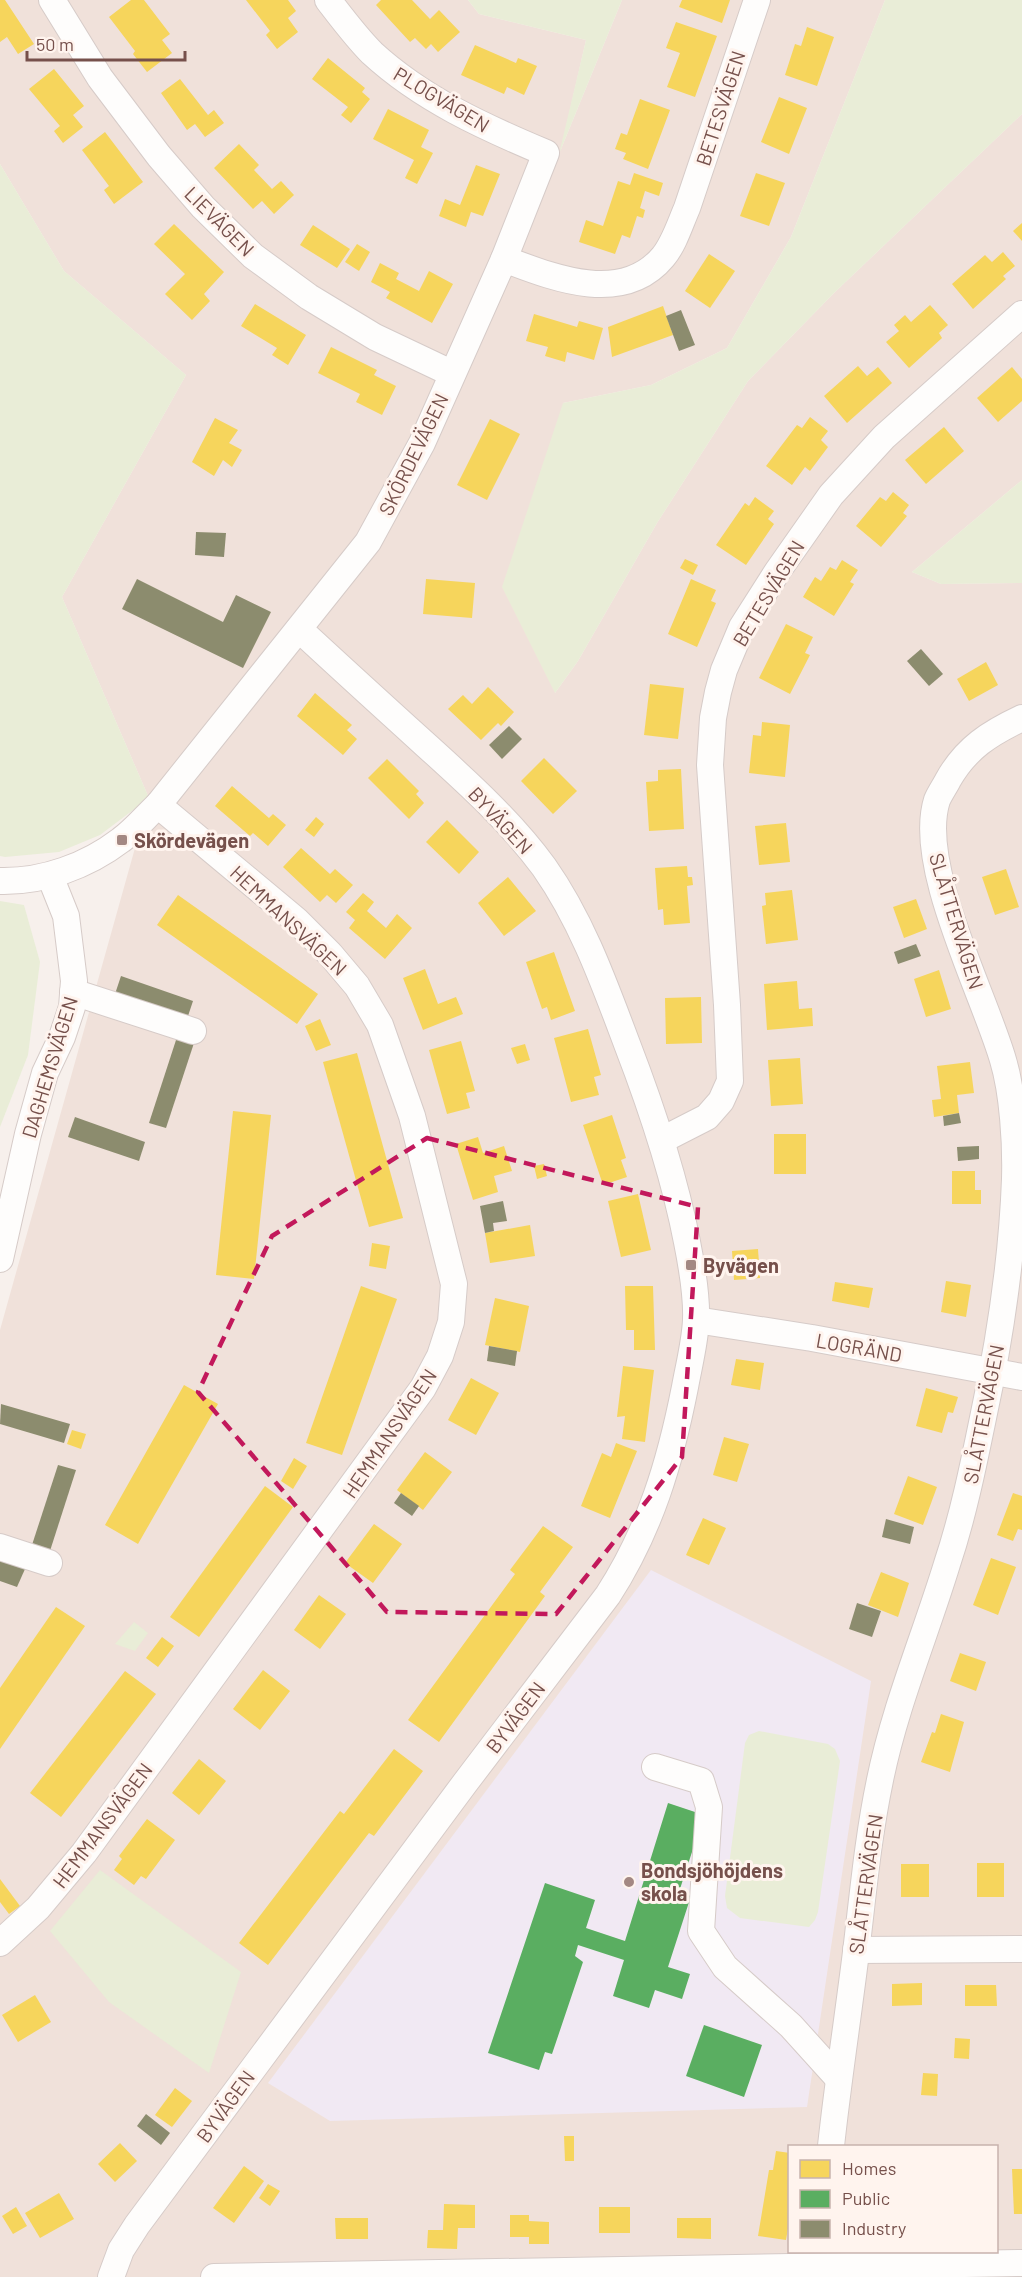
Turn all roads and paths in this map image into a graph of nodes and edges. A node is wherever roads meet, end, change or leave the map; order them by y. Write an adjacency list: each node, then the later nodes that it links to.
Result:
1 (328, 0): 4 (street, PLOGVÄGEN)
2 (757, 0): 5 (street, BETESVÄGEN)
3 (64, 6): 7 (street, LIEVÄGEN)
4 (546, 153): 5 (street, SKÖRDEVÄGEN)
5 (504, 259): 7 (street, SKÖRDEVÄGEN)
6 (1022, 314): 15 (street, BETESVÄGEN)
7 (451, 373): 8 (street, SKÖRDEVÄGEN)
8 (299, 629): 10 (street, SKÖRDEVÄGEN); 15 (street, BYVÄGEN)
9 (1022, 718): 18 (street, SLÅTTERVÄGEN)
10 (158, 805): 11 (street, SKÖRDEVÄGEN); 23 (street, HEMMANSVÄGEN)
11 (50, 876): 12 (street, SKÖRDEVÄGEN); 13 (street, DAGHEMSVÄGEN)
12 (0, 881)
13 (73, 992): 14 (street); 16 (street, DAGHEMSVÄGEN)
14 (193, 1031)
15 (662, 1140): 17 (street, BYVÄGEN)
16 (0, 1259)
17 (696, 1320): 18 (street, LOGRÄND); 30 (street, BYVÄGEN)
18 (993, 1372): 19 (street, LOGRÄND); 25 (street, SLÅTTERVÄGEN)
19 (1022, 1377)
20 (0, 1547): 21 (street)
21 (49, 1563)
22 (655, 1767): 26 (street)
23 (0, 1943)
24 (1022, 1949): 25 (street)
25 (856, 1950): 26 (street, SLÅTTERVÄGEN)
26 (838, 2078): 27 (street, SLÅTTERVÄGEN)
27 (831, 2145)
28 (1022, 2263): 29 (street)
29 (811, 2265): 31 (street)
30 (111, 2277)
31 (214, 2277)

